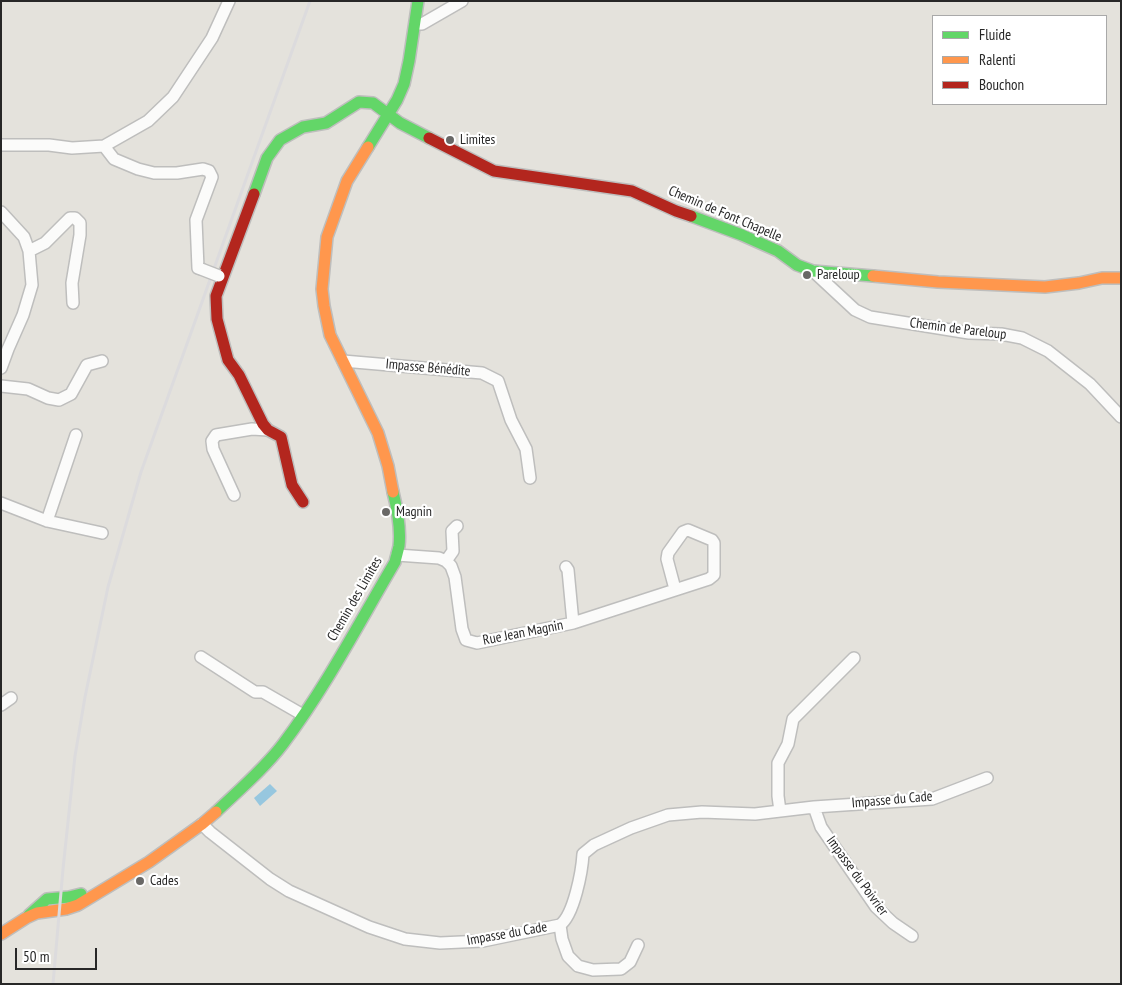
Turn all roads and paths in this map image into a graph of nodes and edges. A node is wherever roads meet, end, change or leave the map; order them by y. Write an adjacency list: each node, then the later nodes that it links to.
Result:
1 (229, 1): 7 (street)
2 (418, 1): 4 (street, Chemin des Limites)
3 (462, 1): 4 (street)
4 (415, 24): 5 (street, Chemin des Limites)
5 (388, 115): 10 (street, Chemin de Font Chapelle); 11 (street, Chemin de Font Chapelle); 15 (street, Chemin des Limites)
6 (1, 145): 7 (street)
7 (104, 146): 11 (street, bridge)
8 (1, 212): 9 (street)
9 (29, 251): 13 (street); 16 (street)
10 (813, 271): 12 (street, Chemin de Font Chapelle); 18 (street, Chemin de Pareloup)
11 (221, 277): 19 (street, Chemin de Font Chapelle)
12 (1121, 278)
13 (73, 303)
14 (102, 361): 17 (street)
15 (343, 361): 21 (street, Impasse Bénédite); 28 (street, Chemin des Limites)
16 (1, 368)
17 (1, 386)
18 (1121, 417)
19 (268, 430): 22 (street); 23 (street)
20 (76, 435): 25 (street)
21 (530, 478)
22 (234, 494)
23 (303, 502)
24 (1, 503): 25 (street)
25 (46, 521): 27 (street)
26 (457, 526): 29 (street)
27 (102, 533)
28 (397, 555): 29 (street); 35 (street, Chemin des Limites)
29 (446, 561): 32 (street, Rue Jean Magnin)
30 (566, 567): 32 (street, Rue Jean Magnin)
31 (675, 589): 31 (street, Rue Jean Magnin); 32 (street, Rue Jean Magnin)
32 (573, 623)
33 (201, 657): 35 (street)
34 (854, 658): 38 (street)
35 (303, 715): 39 (street, Chemin des Limites)
36 (987, 778): 37 (street, Impasse du Cade)
37 (814, 807): 38 (street, Impasse du Cade); 42 (street, Impasse du Poivrier)
38 (780, 811): 40 (street, Impasse du Cade)
39 (202, 824): 40 (street, Impasse du Cade); 41 (street, Chemin des Limites)
40 (560, 925): 43 (street)
41 (1, 934)
42 (912, 936)
43 (638, 944)

